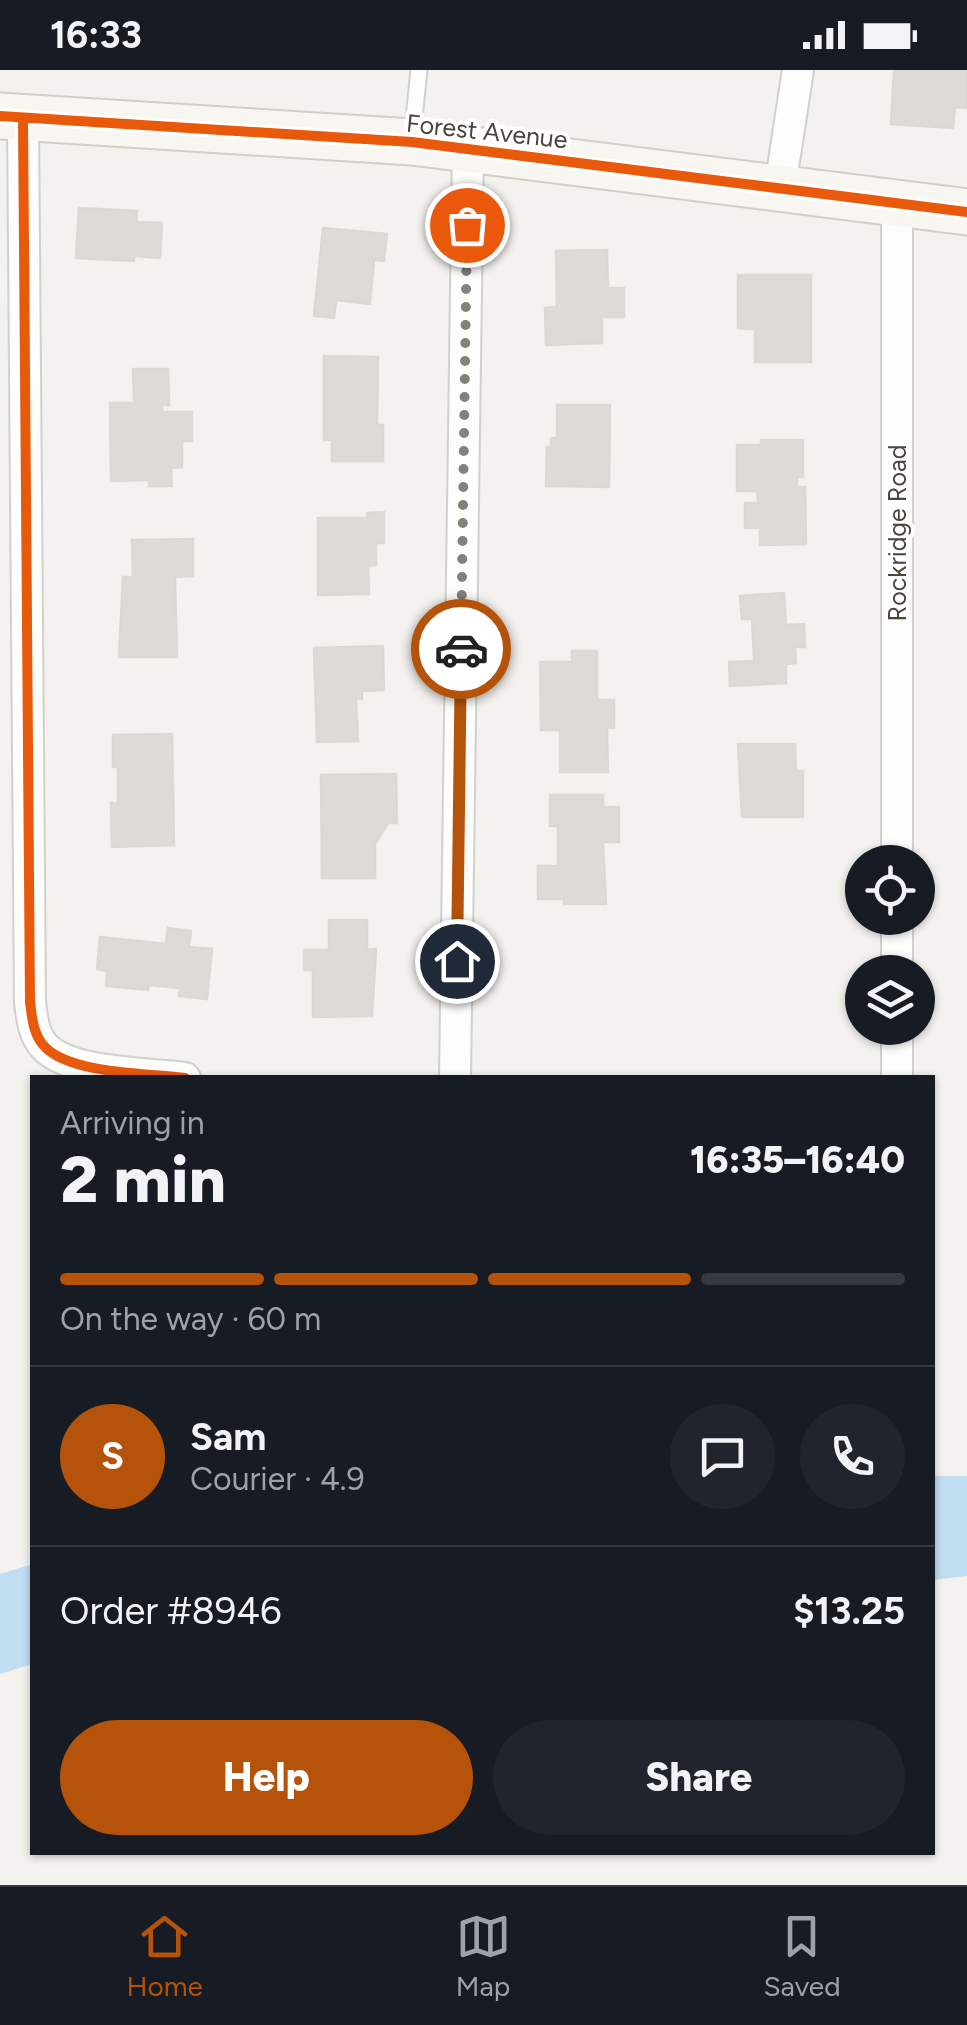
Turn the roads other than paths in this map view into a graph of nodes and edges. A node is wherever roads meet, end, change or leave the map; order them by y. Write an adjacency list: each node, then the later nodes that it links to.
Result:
1 (419, 70): 4 (lane)
2 (798, 70): 6 (street)
3 (12, 117): 4 (street, Forest Avenue); 11 (street)
4 (412, 142): 5 (street, Forest Avenue)
5 (468, 148): 6 (street, Forest Avenue); 12 (street)
6 (780, 187): 7 (street, Forest Avenue)
7 (897, 204): 8 (street, Forest Avenue); 9 (street, Rockridge Road)
8 (967, 212)
9 (897, 845)
10 (897, 1045): 13 (street)
11 (162, 1075)
12 (455, 1075)
13 (897, 1075)

